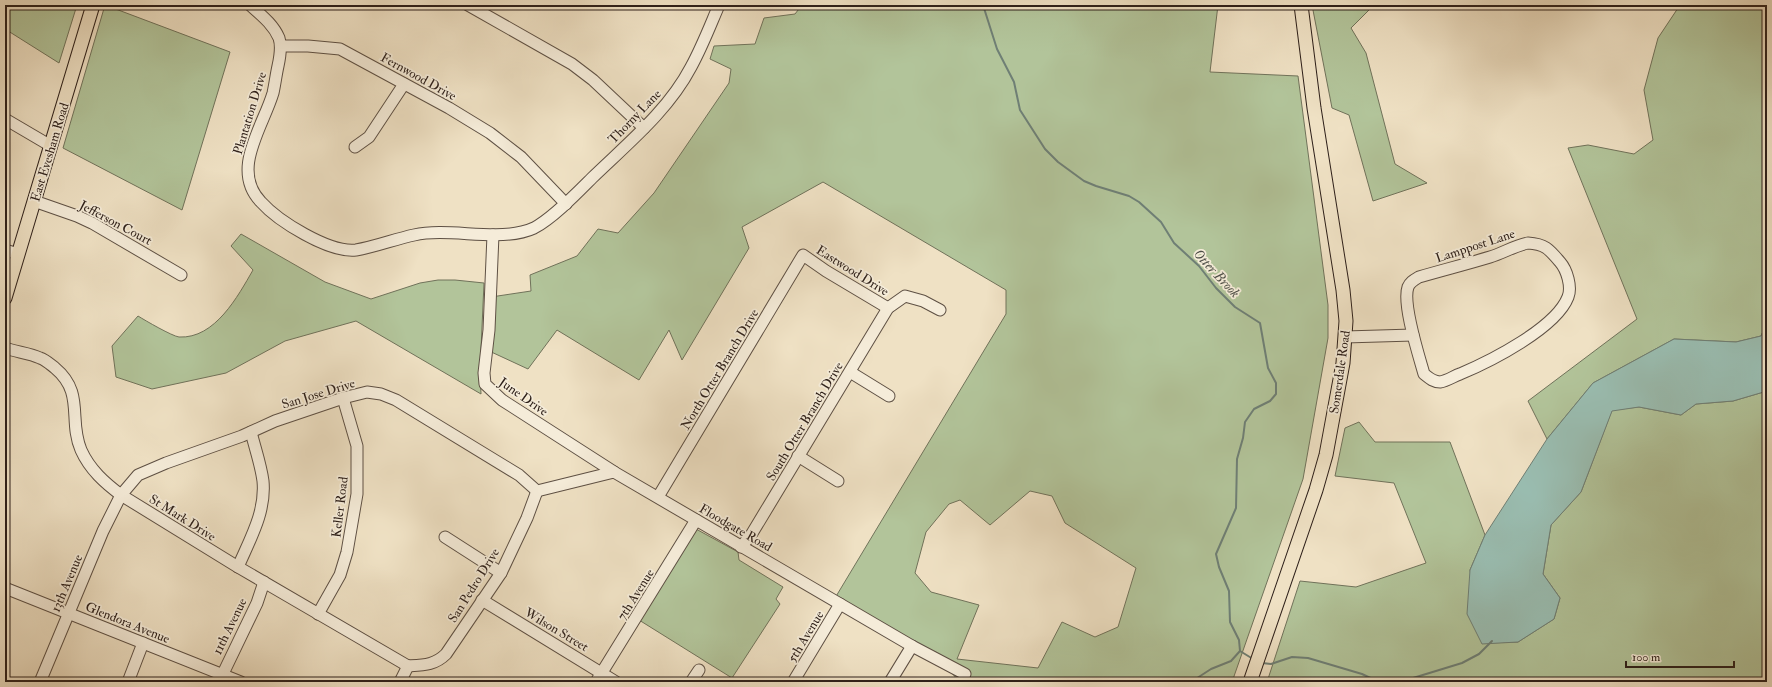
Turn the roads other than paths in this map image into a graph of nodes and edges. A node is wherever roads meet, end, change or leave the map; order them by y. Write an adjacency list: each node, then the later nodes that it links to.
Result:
1 (93, 5): 10 (main road, East Evesham Road)
2 (250, 5): 6 (street)
3 (468, 5): 9 (street)
4 (720, 5): 9 (street, Thorny Lane)
5 (1301, 5): 24 (main road, Somerdale Road)
6 (281, 46): 7 (street, Fernwood Drive); 15 (street, Plantation Drive)
7 (404, 84): 11 (street); 13 (street, Fernwood Drive)
8 (5, 119): 10 (street)
9 (644, 128): 13 (street, Thorny Lane)
10 (51, 146): 12 (main road, East Evesham Road)
11 (355, 147)
12 (34, 201): 17 (main road, East Evesham Road); 19 (street, Jefferson Court)
13 (566, 204): 14 (street, Thorny Lane)
14 (539, 224): 15 (street, Plantation Drive)
15 (493, 235): 31 (street, June Drive)
16 (5, 250): 17 (street)
17 (18, 254): 20 (main road, East Evesham Road)
18 (803, 255): 21 (street, Eastwood Drive); 35 (street, North Otter Branch Drive)
19 (181, 275)
20 (5, 298)
21 (888, 308): 22 (street); 26 (street, South Otter Branch Drive)
22 (940, 310)
23 (1413, 335): 23 (street, Lamppost Lane); 24 (street)
24 (1345, 337): 62 (main road, Somerdale Road)
25 (5, 348): 34 (street, St Mark Drive)
26 (850, 372): 27 (street); 30 (street, South Otter Branch Drive)
27 (889, 396)
28 (343, 398): 29 (street, San Jose Drive); 33 (street, San Jose Drive); 46 (street, Keller Road)
29 (251, 432): 34 (street, San Jose Drive); 39 (street)
30 (798, 456): 32 (street); 38 (street, South Otter Branch Drive)
31 (614, 472): 33 (street); 35 (street, Floodgate Road)
32 (838, 481)
33 (537, 492): 40 (street, San Pedro Drive)
34 (121, 495): 39 (street, St Mark Drive); 45 (street, 13th Avenue)
35 (658, 497): 36 (street, Floodgate Road)
36 (696, 520): 38 (street, Floodgate Road); 53 (street, 7th Avenue)
37 (445, 537): 40 (street)
38 (741, 547): 44 (street, Floodgate Road)
39 (238, 567): 41 (street, St Mark Drive)
40 (501, 572): 43 (street, San Pedro Drive)
41 (264, 582): 46 (street, St Mark Drive); 52 (street, 11th Avenue)
42 (5, 588): 45 (street, Glendora Avenue)
43 (482, 600): 49 (street, San Pedro Drive); 53 (street, Wilson Street)
44 (840, 604): 48 (street, Floodgate Road); 60 (street, 5th Avenue)
45 (68, 614): 47 (street, Glendora Avenue); 54 (street, 13th Avenue)
46 (318, 614): 49 (street, St Mark Drive)
47 (143, 643): 52 (street, Glendora Avenue); 55 (street)
48 (912, 646): 51 (street, Floodgate Road); 61 (street)
49 (408, 666): 57 (street)
50 (699, 670): 59 (street)
51 (965, 674)
52 (220, 678): 56 (street, Glendora Avenue)
53 (599, 678): 58 (street, Wilson Street)
54 (40, 682)
55 (128, 682)
56 (241, 682)
57 (400, 682)
58 (616, 682)
59 (692, 682)
60 (793, 682)
61 (890, 682)
62 (1250, 682)

